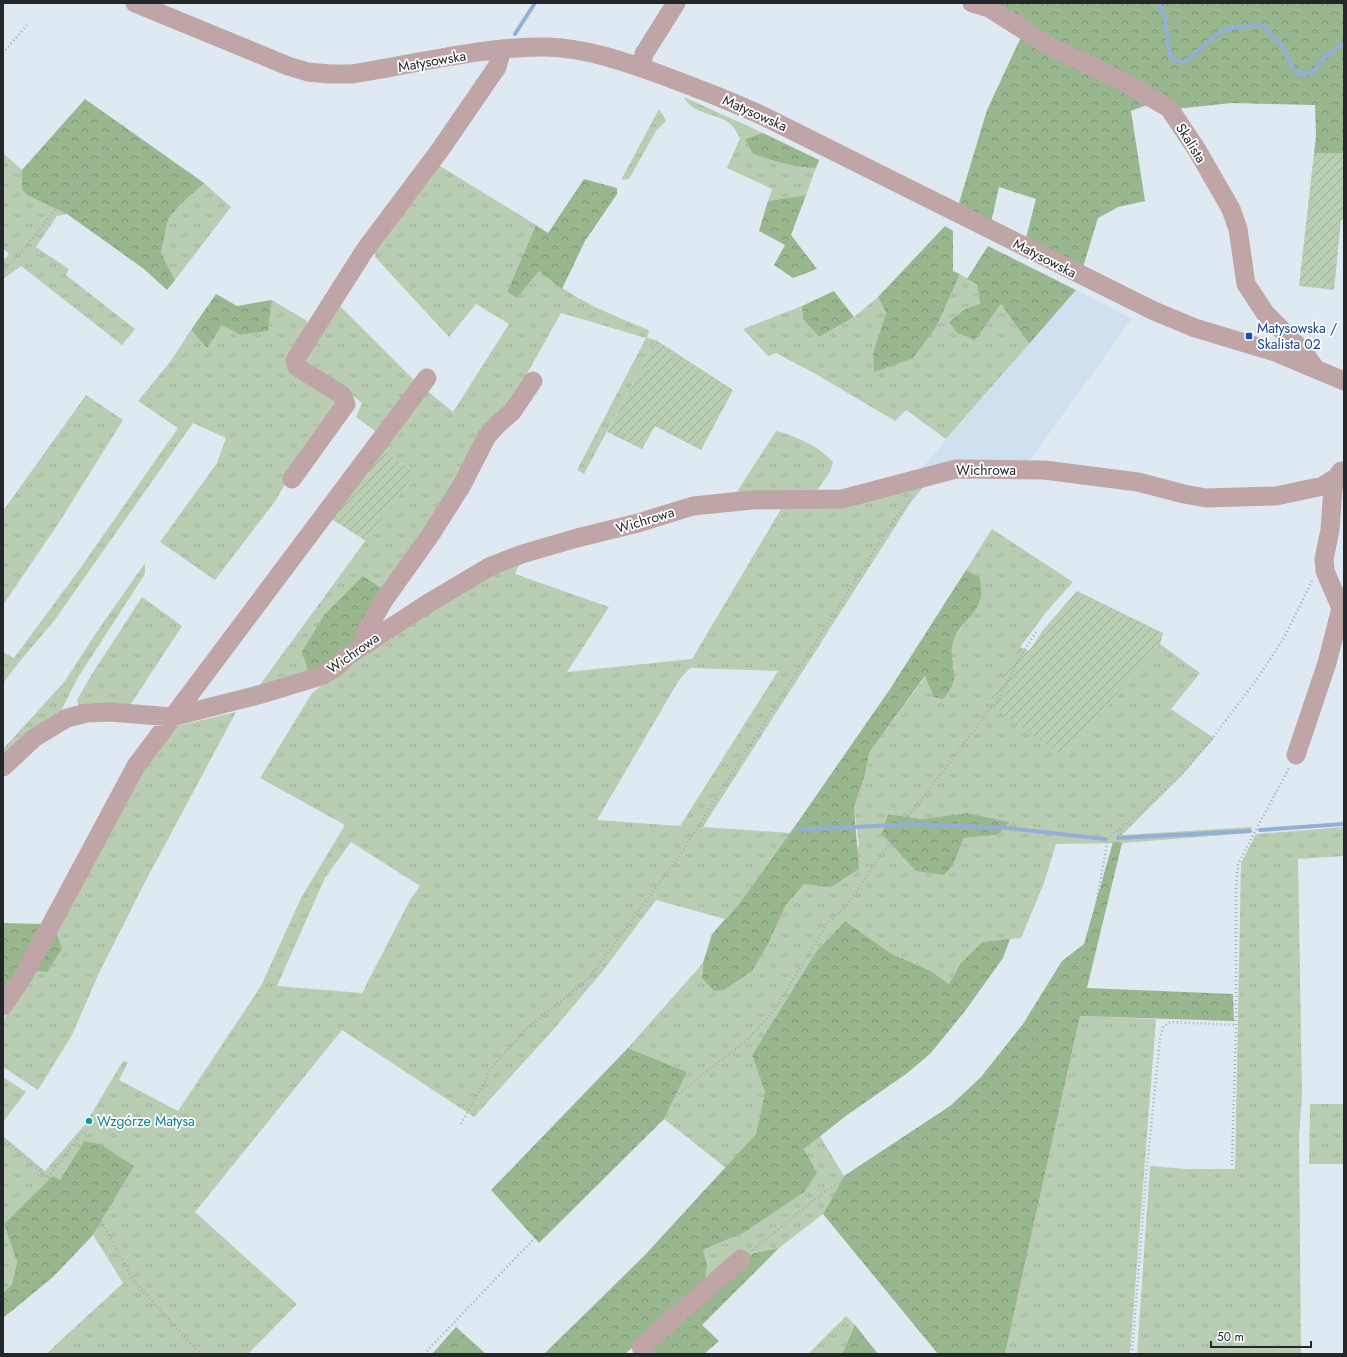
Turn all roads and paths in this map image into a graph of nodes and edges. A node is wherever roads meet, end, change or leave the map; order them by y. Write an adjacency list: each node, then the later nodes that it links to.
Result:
1 (134, 3): 5 (street, Matysowska)
2 (676, 3): 7 (street)
3 (972, 3): 10 (street, Skalista)
4 (27, 25): 6 (path)
5 (502, 49): 7 (street, Matysowska); 16 (street)
6 (3, 53)
7 (640, 68): 10 (street, Matysowska)
8 (126, 123): 9 (path)
9 (3, 271)
10 (1316, 369): 13 (street, Matysowska)
11 (427, 378): 20 (street)
12 (533, 381): 19 (street)
13 (1344, 381)
14 (1340, 472): 15 (street, Wichrowa); 17 (street)
15 (928, 476): 19 (street, Wichrowa); 25 (path)
16 (292, 479)
17 (1324, 560): 21 (street); 30 (path)
18 (1036, 632): 32 (path)
19 (363, 645): 20 (street, Wichrowa)
20 (172, 717): 22 (street, Wichrowa); 23 (street)
21 (1296, 754): 24 (path)
22 (3, 767)
23 (3, 1006)
24 (1236, 1025): 28 (path); 34 (path)
25 (461, 1124)
26 (84, 1130): 29 (path)
27 (3, 1139): 29 (path)
28 (1232, 1165)
29 (48, 1177): 31 (path)
30 (741, 1259): 33 (street)
31 (200, 1354)
32 (424, 1354)
33 (644, 1354)
34 (1132, 1354)

